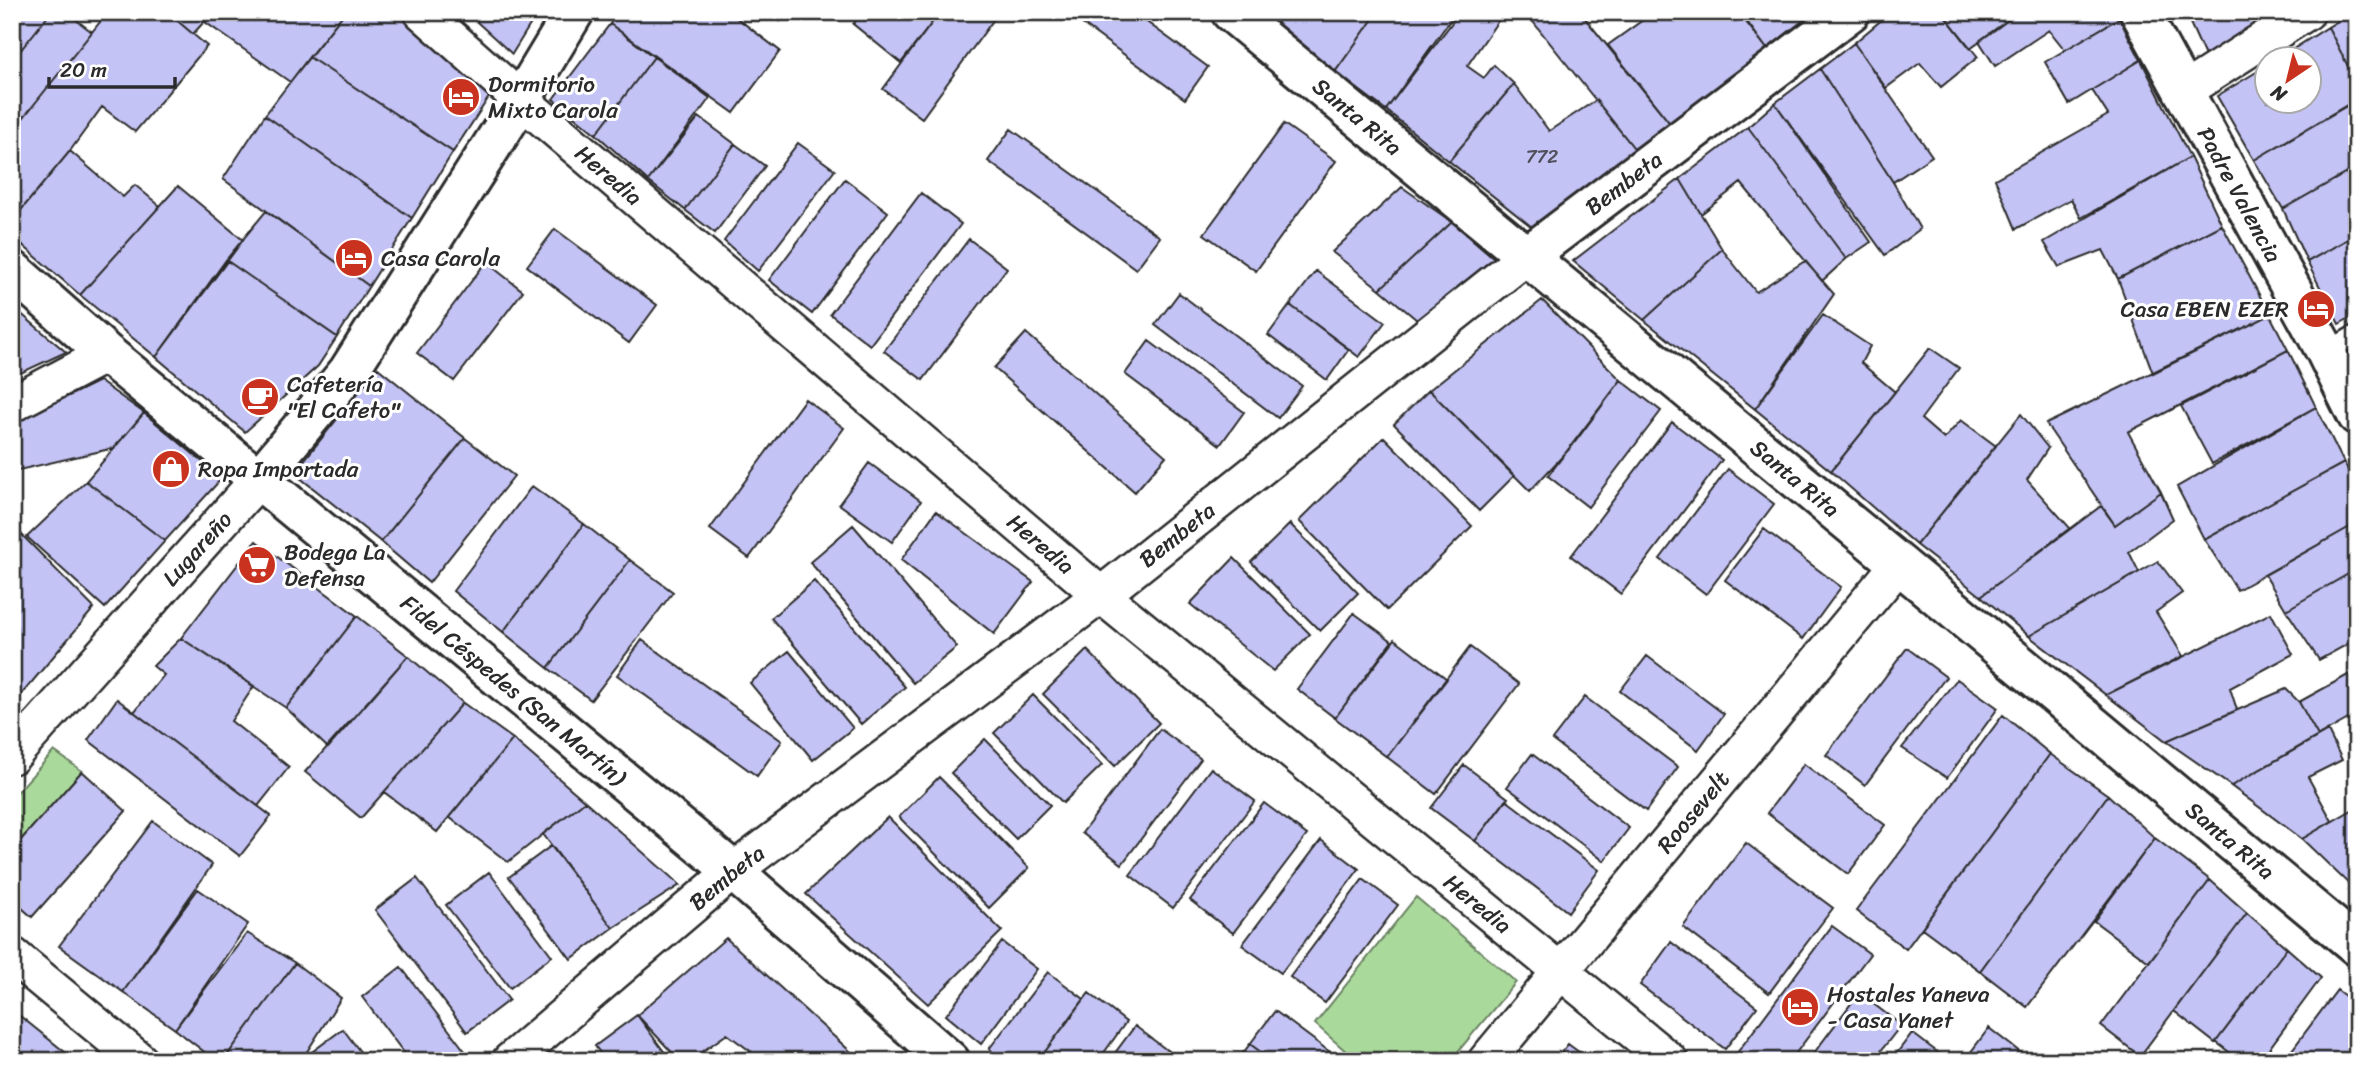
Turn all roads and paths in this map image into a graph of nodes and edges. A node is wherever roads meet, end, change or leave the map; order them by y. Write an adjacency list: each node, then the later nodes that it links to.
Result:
1 (422, 12): 8 (street, Heredia)
2 (574, 12): 8 (street, Lugareño)
3 (1231, 12): 9 (street, Santa Rita)
4 (1850, 12): 9 (street, Bembeta)
5 (2140, 12): 7 (street, Padre Valencia)
6 (2307, 12): 7 (street)
7 (2182, 92): 11 (street, Padre Valencia)
8 (521, 100): 15 (street, Lugareño); 17 (street, Heredia)
9 (1527, 256): 16 (street, Santa Rita); 17 (street, Bembeta)
10 (12, 270): 12 (street, Fidel Céspedes (San Martín))
11 (2341, 343): 14 (street, Padre Valencia)
12 (107, 354): 13 (street); 15 (street, Fidel Céspedes (San Martín))
13 (12, 404)
14 (2357, 415)
15 (259, 479): 18 (street, Lugareño); 19 (street, Fidel Céspedes (San Martín))
16 (1899, 564): 20 (street, Santa Rita); 22 (street, Roosevelt)
17 (1101, 595): 19 (street, Bembeta); 22 (street, Heredia)
18 (12, 756)
19 (733, 871): 24 (street, Bembeta); 25 (street, Fidel Céspedes (San Martín))
20 (2357, 946)
21 (12, 955): 23 (street)
22 (1560, 971): 26 (street, Roosevelt); 27 (street, Heredia)
23 (140, 1061)
24 (510, 1061)
25 (950, 1061)
26 (1486, 1061)
27 (1670, 1061)

